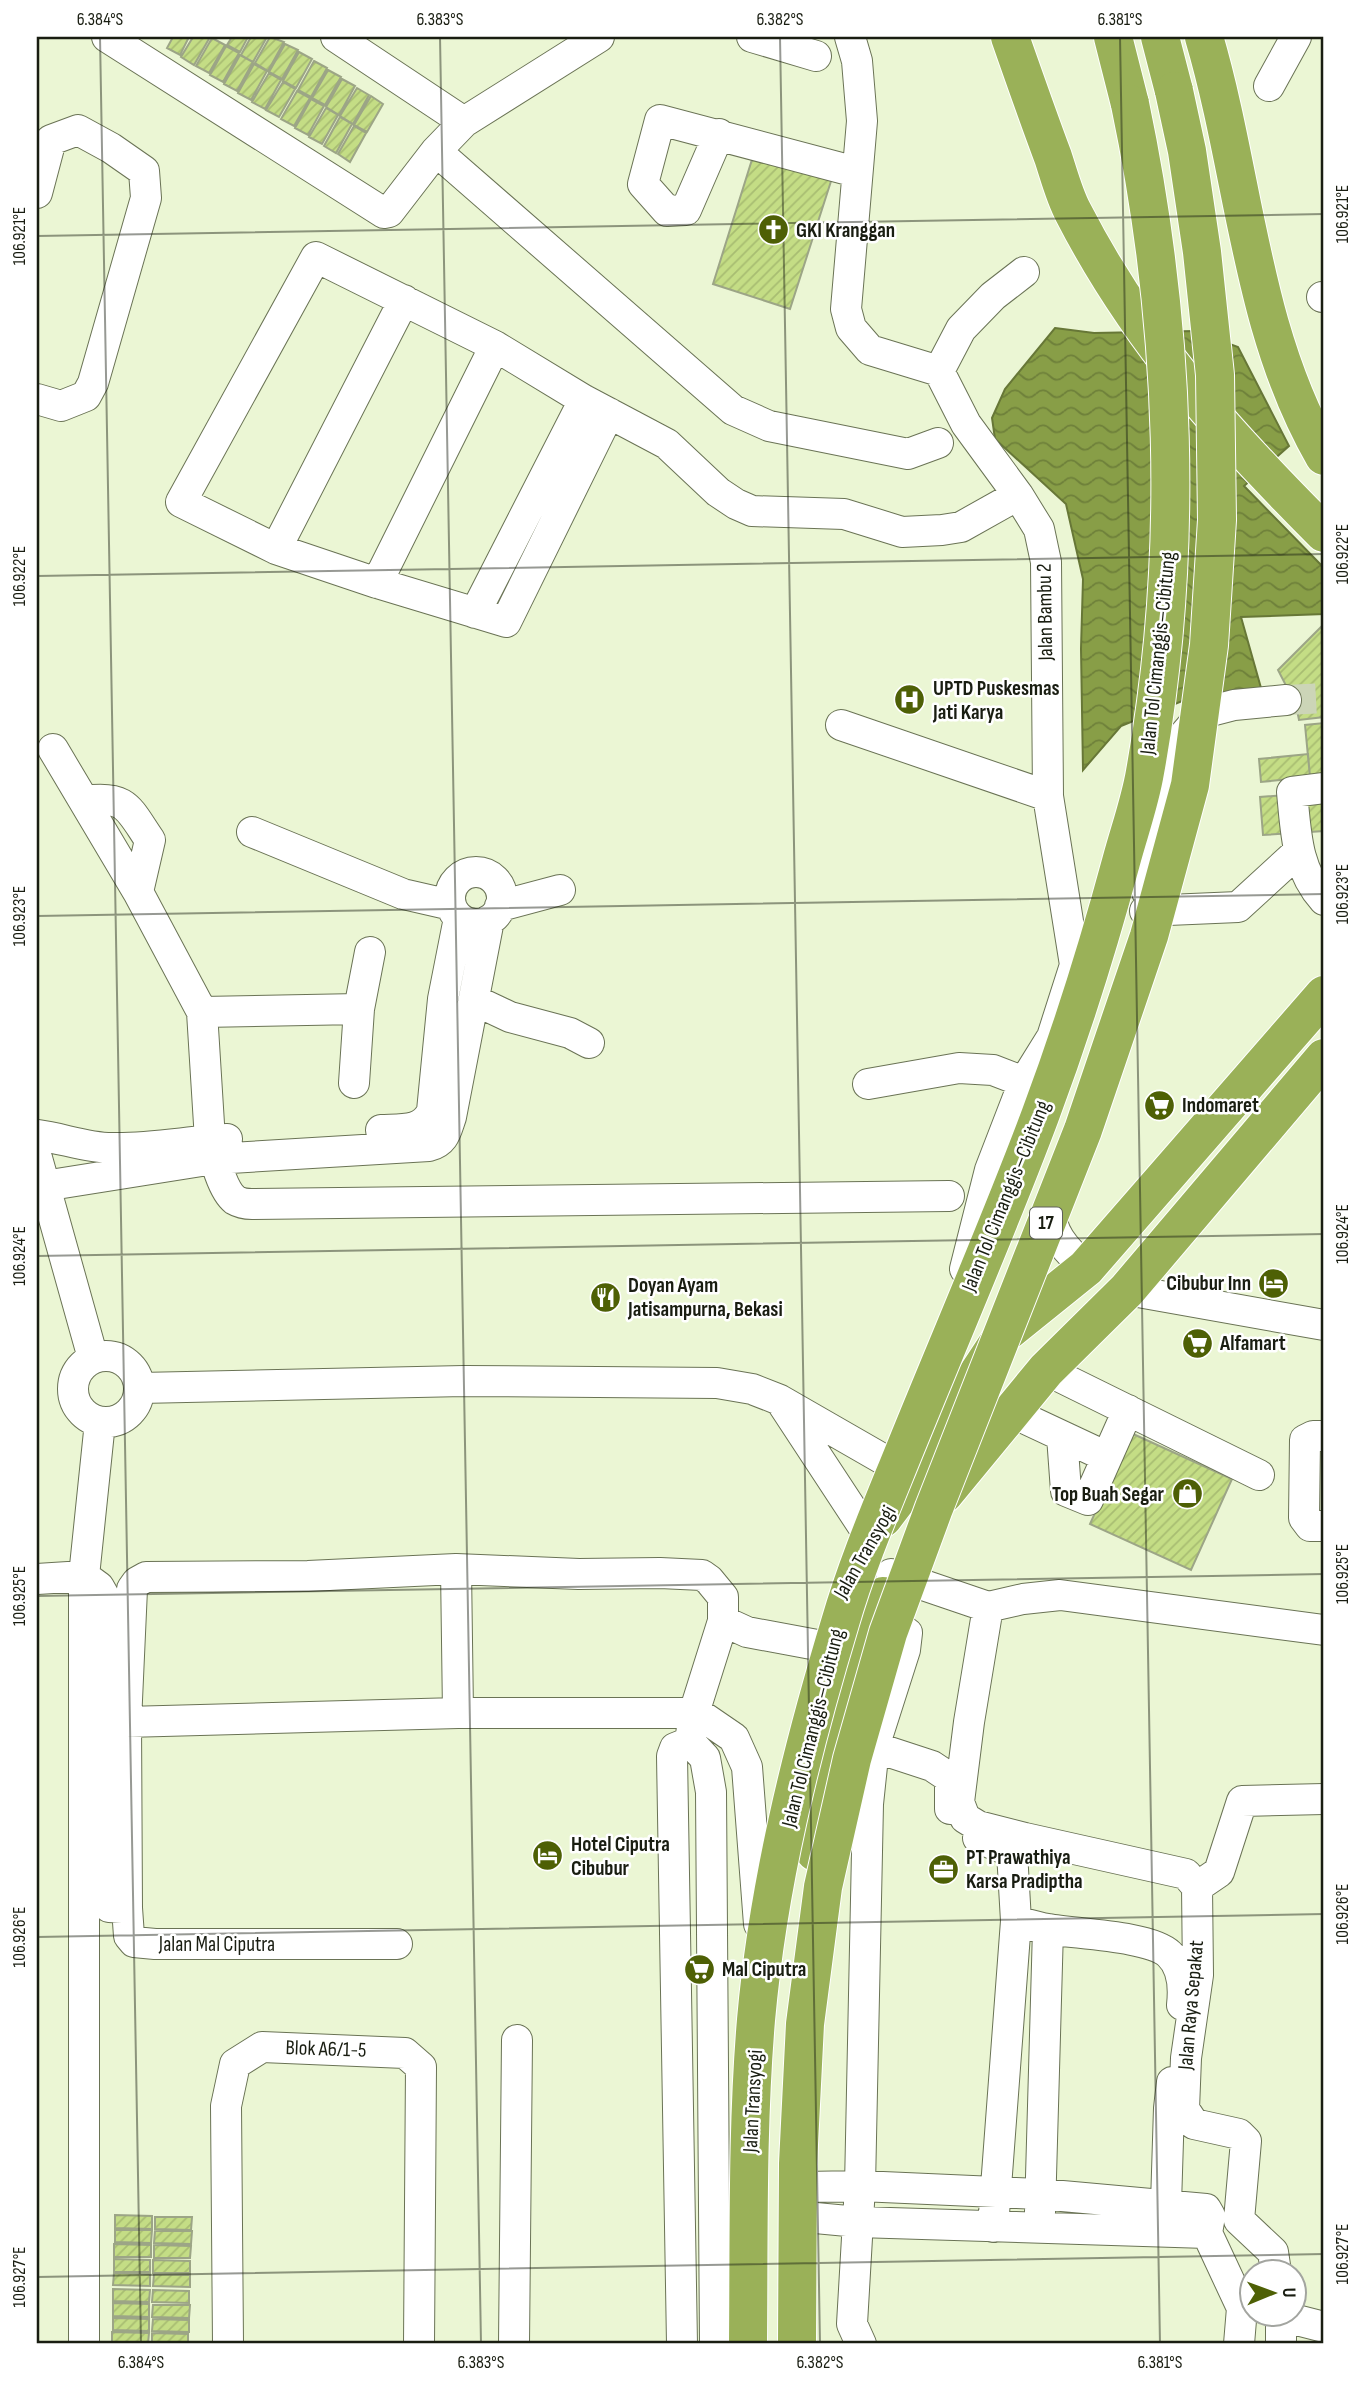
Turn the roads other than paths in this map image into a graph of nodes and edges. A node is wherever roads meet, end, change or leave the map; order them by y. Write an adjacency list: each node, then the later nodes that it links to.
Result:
1 (107, 37): 15 (street)
2 (336, 37): 13 (street)
3 (599, 37): 13 (street)
4 (751, 37): 11 (street)
5 (850, 37): 16 (street)
6 (1010, 37): 27 (highway, bridge)
7 (1113, 37): 95 (highway, Jalan Tol Cimanggis–Cibitung / 17, bridge)
8 (1160, 37): 114 (highway, 17, bridge)
9 (1204, 37): 25 (highway)
10 (1296, 37): 12 (street)
11 (816, 56)
12 (1269, 86)
13 (464, 122): 15 (street)
14 (719, 134): 16 (street)
15 (436, 151): 24 (street)
16 (856, 172): 21 (street)
17 (37, 193): 22 (street)
18 (1024, 272): 21 (street)
19 (404, 300): 20 (street); 28 (street); 28 (street)
20 (495, 346): 23 (street); 29 (street)
21 (939, 371): 26 (street, Jalan Bambu 2)
22 (37, 398)
23 (596, 407): 26 (street); 29 (street)
24 (937, 443)
25 (1324, 456)
26 (1018, 495): 34 (street, Jalan Bambu 2)
27 (1324, 533)
28 (276, 549): 29 (street)
29 (377, 583)
30 (1286, 700): 39 (street)
31 (841, 725): 34 (street)
32 (53, 749): 46 (street)
33 (1324, 788): 36 (street)
34 (1048, 796): 49 (street, Jalan Bambu 2)
35 (252, 832): 40 (street)
36 (1298, 852): 38 (street); 39 (street)
37 (559, 890): 41 (street)
38 (1324, 900)
39 (1145, 911): 56 (street)
40 (455, 912): 41 (street); 41 (street); 53 (street)
41 (494, 913): 44 (street)
42 (370, 952): 45 (street)
43 (1324, 995): 56 (highway, Jalan Transyogi)
44 (474, 1000): 47 (street); 53 (street)
45 (359, 1009): 46 (street); 50 (street)
46 (202, 1012): 53 (street)
47 (589, 1043)
48 (1324, 1058): 57 (highway, Jalan Transyogi)
49 (1024, 1082): 51 (street); 65 (street, Jalan Bambu 2)
50 (354, 1083)
51 (868, 1084)
52 (37, 1135): 53 (street)
53 (212, 1149): 54 (street); 55 (street)
54 (40, 1172): 59 (street)
55 (949, 1196)
56 (1086, 1268): 65 (highway, Jalan Transyogi)
57 (1127, 1290): 58 (street); 60 (highway, Jalan Transyogi)
58 (1324, 1325)
59 (93, 1358): 61 (street); 66 (street)
60 (1046, 1370): 63 (street); 64 (highway, Jalan Transyogi)
61 (140, 1388): 62 (street); 66 (street)
62 (780, 1400): 71 (street); 73 (street)
63 (1128, 1410): 69 (street); 70 (street)
64 (1011, 1412): 67 (street); 75 (highway, Jalan Transyogi)
65 (948, 1419): 71 (highway, Jalan Transyogi)
66 (100, 1422): 76 (street)
67 (1062, 1436): 69 (street); 69 (street)
68 (1324, 1436): 72 (street)
69 (1107, 1457)
70 (1259, 1475)
71 (914, 1477): 73 (highway, Jalan Transyogi)
72 (1324, 1526)
73 (870, 1537): 81 (highway, Jalan Transyogi)
74 (456, 1569): 79 (street, Jalan Mal Ciputra); 83 (street); 85 (street, Jalan Mal Ciputra)
75 (891, 1574): 78 (street); 82 (highway, Jalan Transyogi)
76 (84, 1576): 77 (street); 90 (street); 107 (street)
77 (37, 1579)
78 (988, 1608): 80 (street); 89 (street)
79 (735, 1626): 81 (street); 84 (street, Jalan Mal Ciputra)
80 (1324, 1630)
81 (817, 1645): 93 (highway, Jalan Transyogi)
82 (860, 1658): 87 (street); 100 (highway, Jalan Transyogi)
83 (458, 1713): 84 (street); 85 (street)
84 (694, 1713): 86 (street, Jalan Mal Ciputra); 93 (street)
85 (126, 1722): 90 (street, Jalan Mal Ciputra)
86 (690, 1742): 111 (street); 112 (street)
87 (874, 1748): 91 (street); 97 (street)
88 (1324, 1800): 89 (street)
89 (1197, 1887): 106 (street, Jalan Raya Sepakat)
90 (127, 1908): 94 (street, Jalan Mal Ciputra)
91 (1016, 1922): 92 (street); 98 (street)
92 (1048, 1929): 99 (street); 101 (street)
93 (761, 1939): 95 (highway, Jalan Transyogi)
94 (397, 1944)
95 (758, 2006): 113 (highway, Jalan Tol Cimanggis–Cibitung / 17, bridge)
96 (517, 2040): 110 (street)
97 (859, 2186): 98 (street); 100 (street); 102 (street)
98 (995, 2192): 99 (street); 103 (street)
99 (1041, 2194): 101 (street); 104 (street)
100 (805, 2202): 102 (street); 115 (highway, Jalan Transyogi)
101 (1166, 2204): 105 (street)
102 (858, 2222): 103 (street); 116 (street)
103 (993, 2227): 104 (street)
104 (1040, 2227): 105 (street)
105 (1207, 2233): 117 (street)
106 (1274, 2258)
107 (84, 2344)
108 (228, 2344): 109 (street, Blok A6/1-5)
109 (419, 2344)
110 (514, 2344)
111 (682, 2344)
112 (715, 2344)
113 (747, 2344)
114 (797, 2344)
115 (802, 2344)
116 (861, 2344)
117 (1238, 2344)

